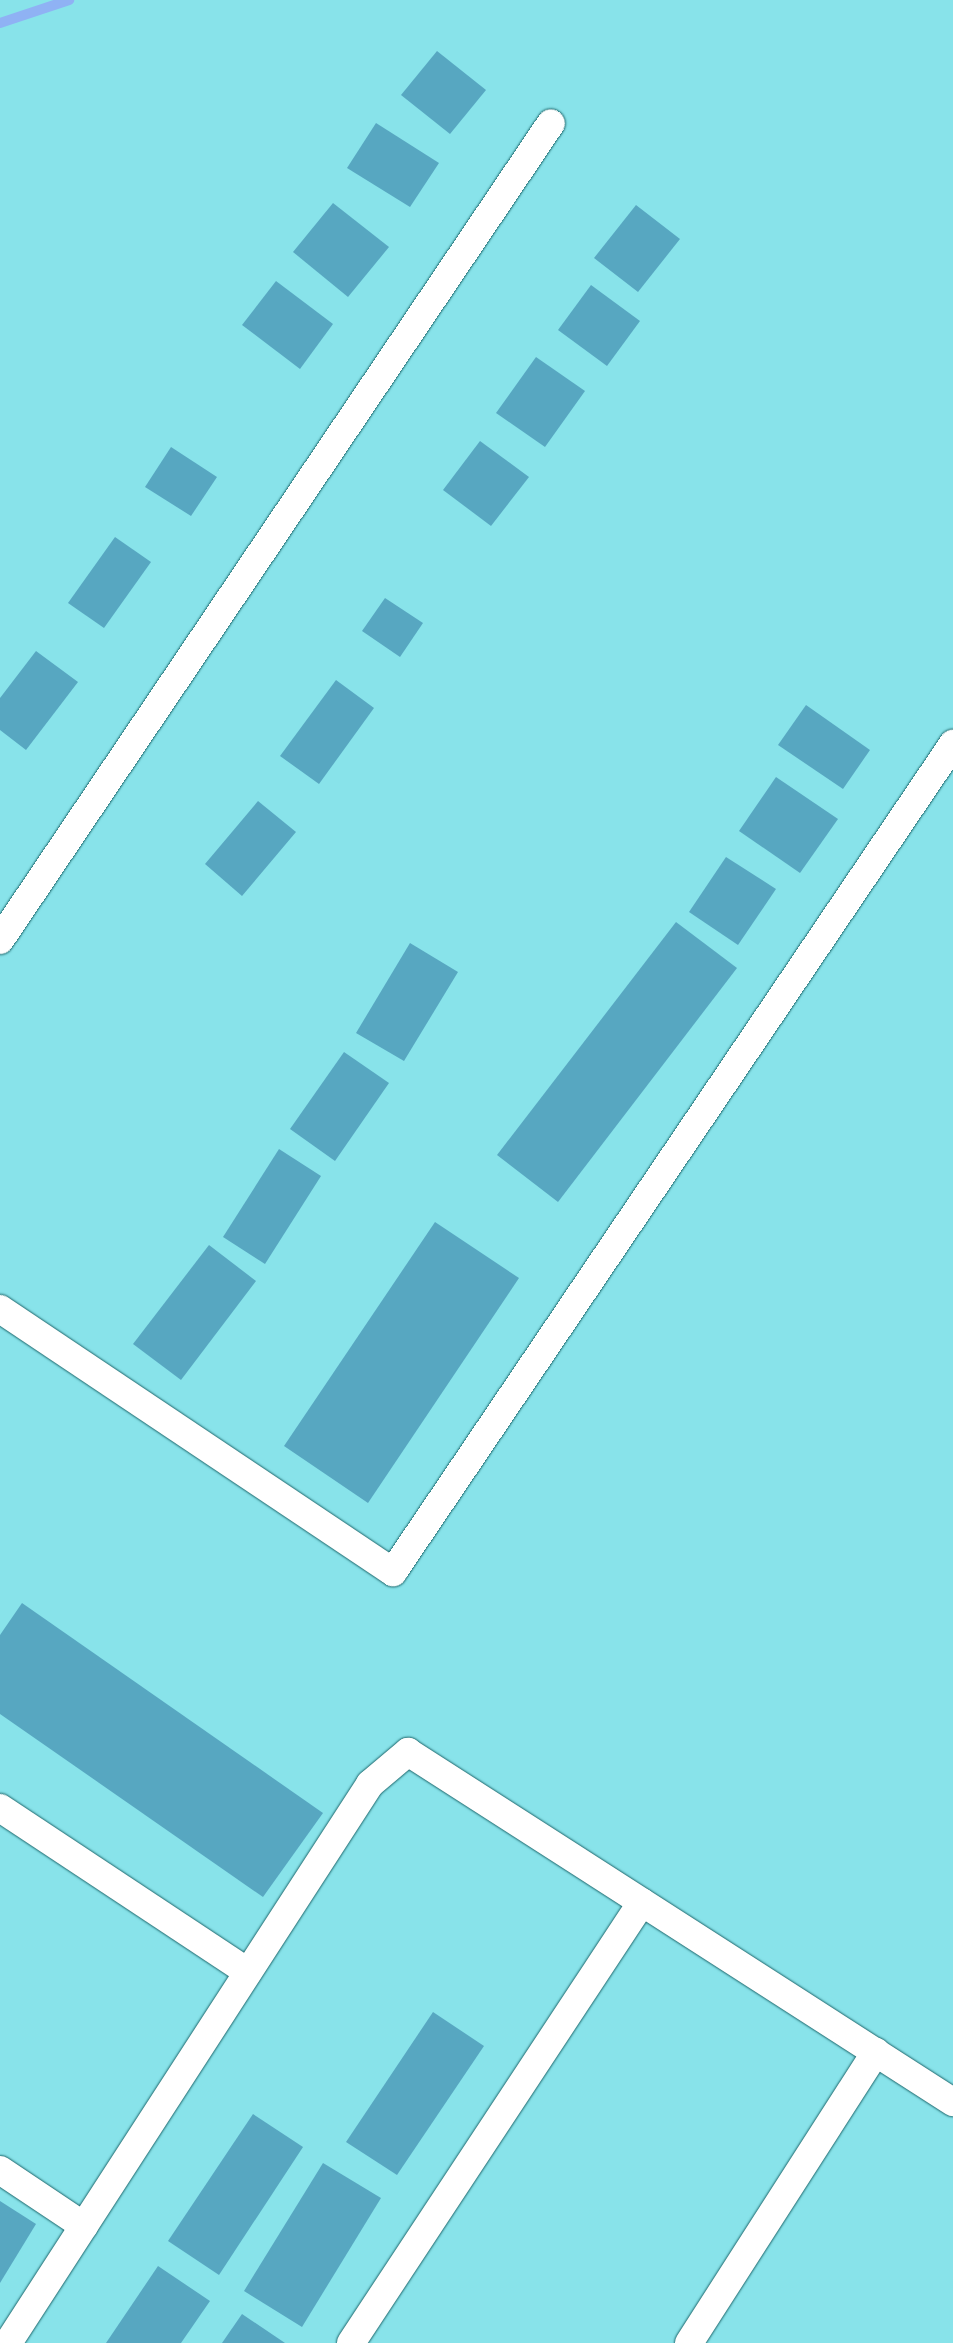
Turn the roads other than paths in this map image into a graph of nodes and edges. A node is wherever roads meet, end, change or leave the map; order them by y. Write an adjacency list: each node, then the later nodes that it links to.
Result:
1 (551, 123): 3 (street)
2 (953, 744): 4 (street)
3 (0, 940)
4 (0, 1309)
5 (0, 1808): 7 (street)
6 (642, 1902): 7 (street); 8 (street); 13 (street)
7 (248, 1972): 11 (street)
8 (876, 2052): 9 (street); 14 (street)
9 (953, 2102)
10 (0, 2170): 11 (street)
11 (84, 2226): 12 (street)
12 (8, 2343)
13 (351, 2343)
14 (689, 2343)

